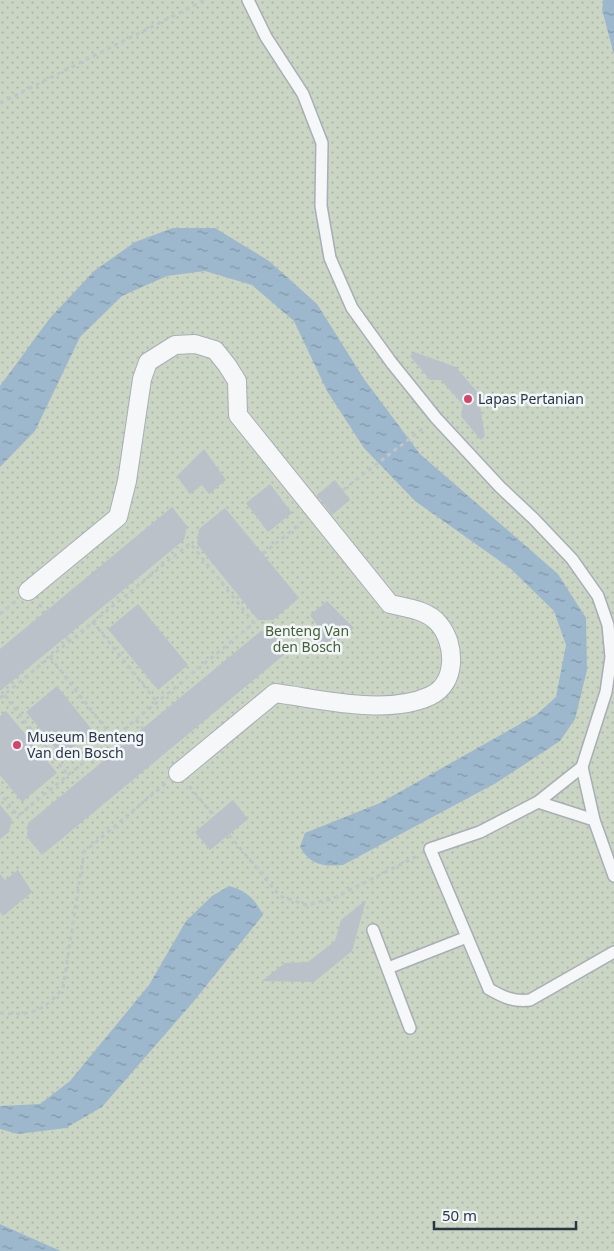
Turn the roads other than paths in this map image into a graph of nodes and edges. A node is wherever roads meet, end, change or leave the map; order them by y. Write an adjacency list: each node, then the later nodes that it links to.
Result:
1 (248, 0): 3 (lane)
2 (28, 591): 4 (street)
3 (582, 767): 5 (lane); 6 (lane)
4 (178, 773)
5 (538, 802): 6 (lane); 9 (lane)
6 (594, 820): 7 (lane)
7 (614, 876)
8 (373, 930): 11 (lane)
9 (467, 937): 10 (lane); 11 (lane)
10 (614, 952)
11 (388, 968): 12 (lane)
12 (410, 1028)

